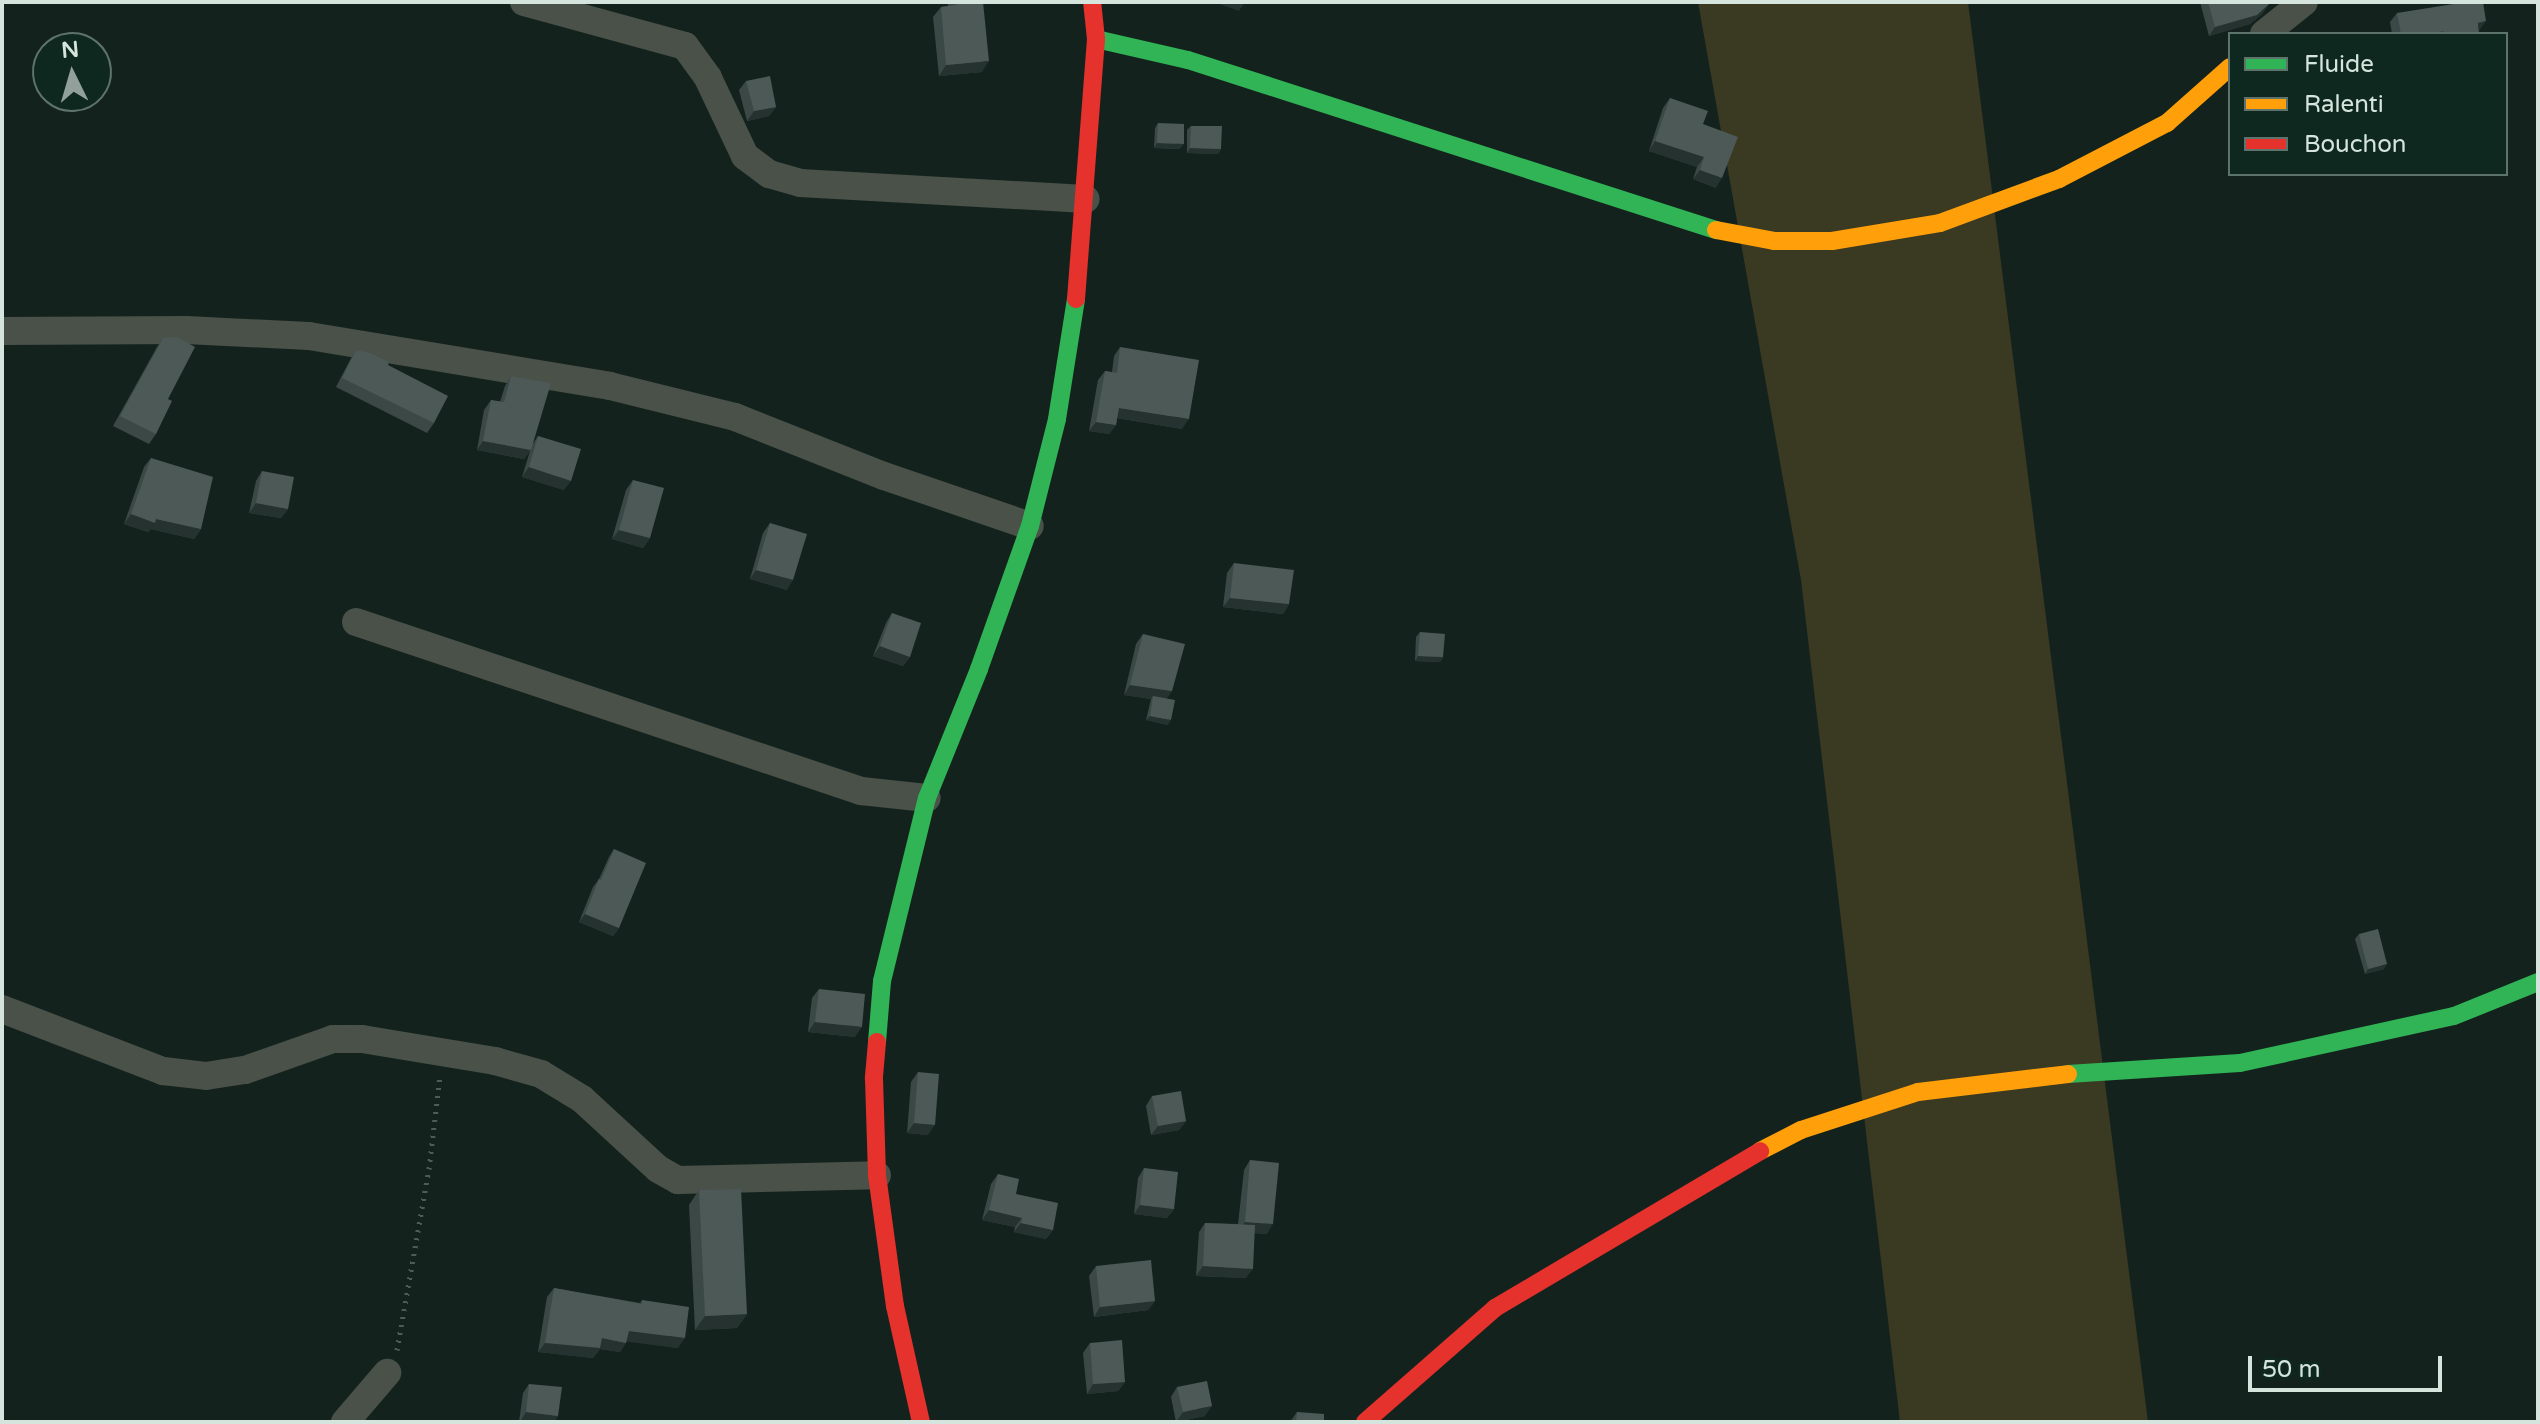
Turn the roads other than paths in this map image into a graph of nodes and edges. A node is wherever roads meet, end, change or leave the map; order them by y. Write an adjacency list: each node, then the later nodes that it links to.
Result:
1 (524, 2): 7 (street)
2 (1092, 2): 5 (street)
3 (2304, 2): 4 (street)
4 (2266, 32)
5 (1096, 39): 6 (street); 7 (street)
6 (2228, 69)
7 (1086, 199): 9 (street)
8 (2, 331): 9 (street)
9 (1030, 526): 11 (street)
10 (356, 622): 11 (street)
11 (927, 798): 14 (street)
12 (2538, 982): 18 (street)
13 (2, 1009): 14 (street)
14 (877, 1175): 17 (street)
15 (387, 1373): 16 (street)
16 (345, 1422)
17 (921, 1422)
18 (1365, 1422)

